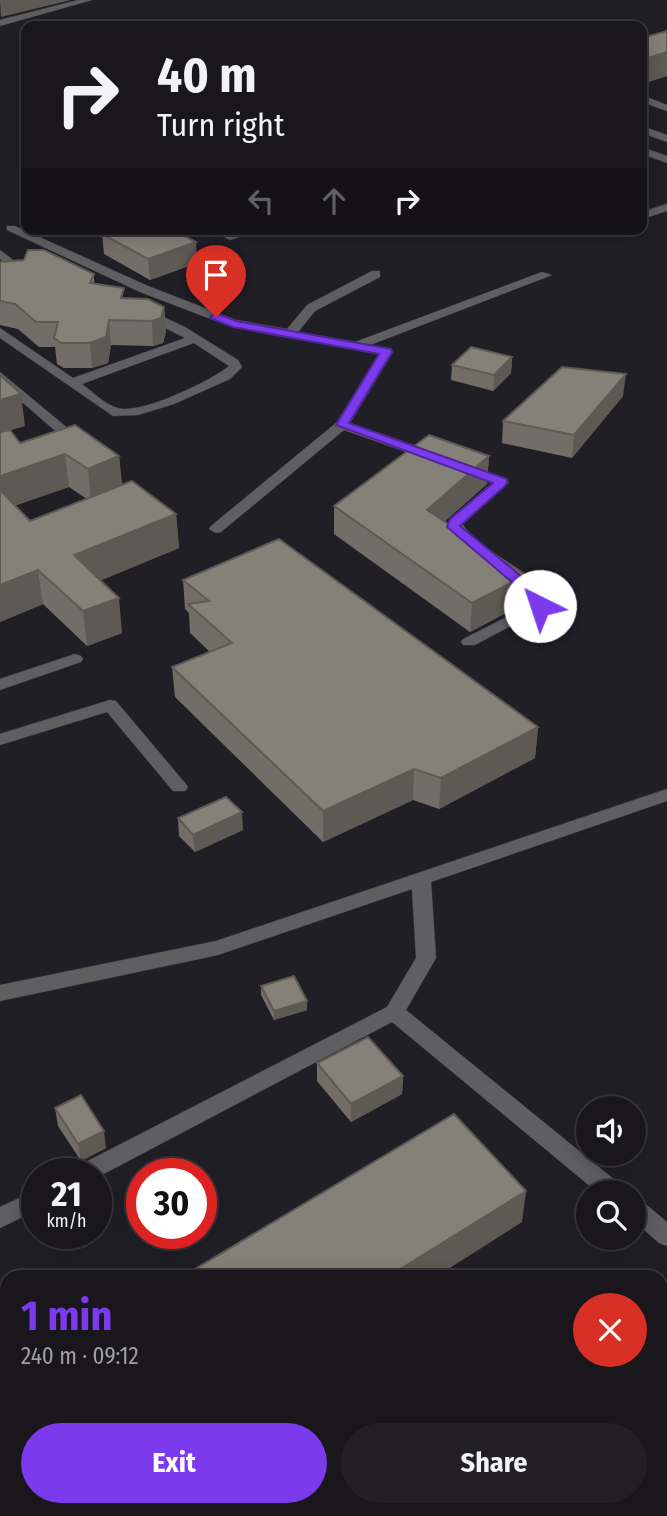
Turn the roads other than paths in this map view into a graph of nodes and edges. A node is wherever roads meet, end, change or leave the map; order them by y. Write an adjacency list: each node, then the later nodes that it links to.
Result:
1 (88, 0): 2 (street)
2 (0, 23)
3 (647, 100): 4 (street)
4 (667, 108)
5 (647, 131): 7 (street)
6 (647, 138): 8 (street)
7 (667, 139)
8 (667, 146)
9 (647, 152): 10 (street)
10 (667, 160)
11 (667, 207): 12 (street)
12 (647, 214)
13 (6, 230): 19 (street)
14 (0, 253): 15 (street)
15 (13, 266)
16 (376, 274): 22 (street)
17 (547, 275): 24 (street)
18 (133, 307): 20 (street)
19 (216, 317): 20 (street); 22 (street)
20 (181, 330): 23 (street)
21 (0, 332): 26 (street)
22 (290, 334): 24 (street)
23 (194, 339): 26 (street); 26 (street)
24 (356, 346): 27 (street)
25 (0, 376): 28 (street)
26 (71, 383)
27 (342, 425): 29 (street); 30 (street)
28 (47, 446)
29 (216, 529)
30 (477, 547)
31 (497, 564): 32 (street)
32 (469, 642)
33 (75, 659): 34 (street)
34 (0, 685)
35 (0, 740): 36 (street)
36 (179, 788)
37 (667, 794): 38 (street)
38 (421, 879): 39 (street); 40 (street)
39 (0, 993)
40 (394, 1012): 41 (street); 42 (street)
41 (112, 1159)
42 (598, 1180)
43 (21, 1207): 44 (street)
44 (0, 1218)
45 (646, 1218): 46 (street)
46 (667, 1236)

